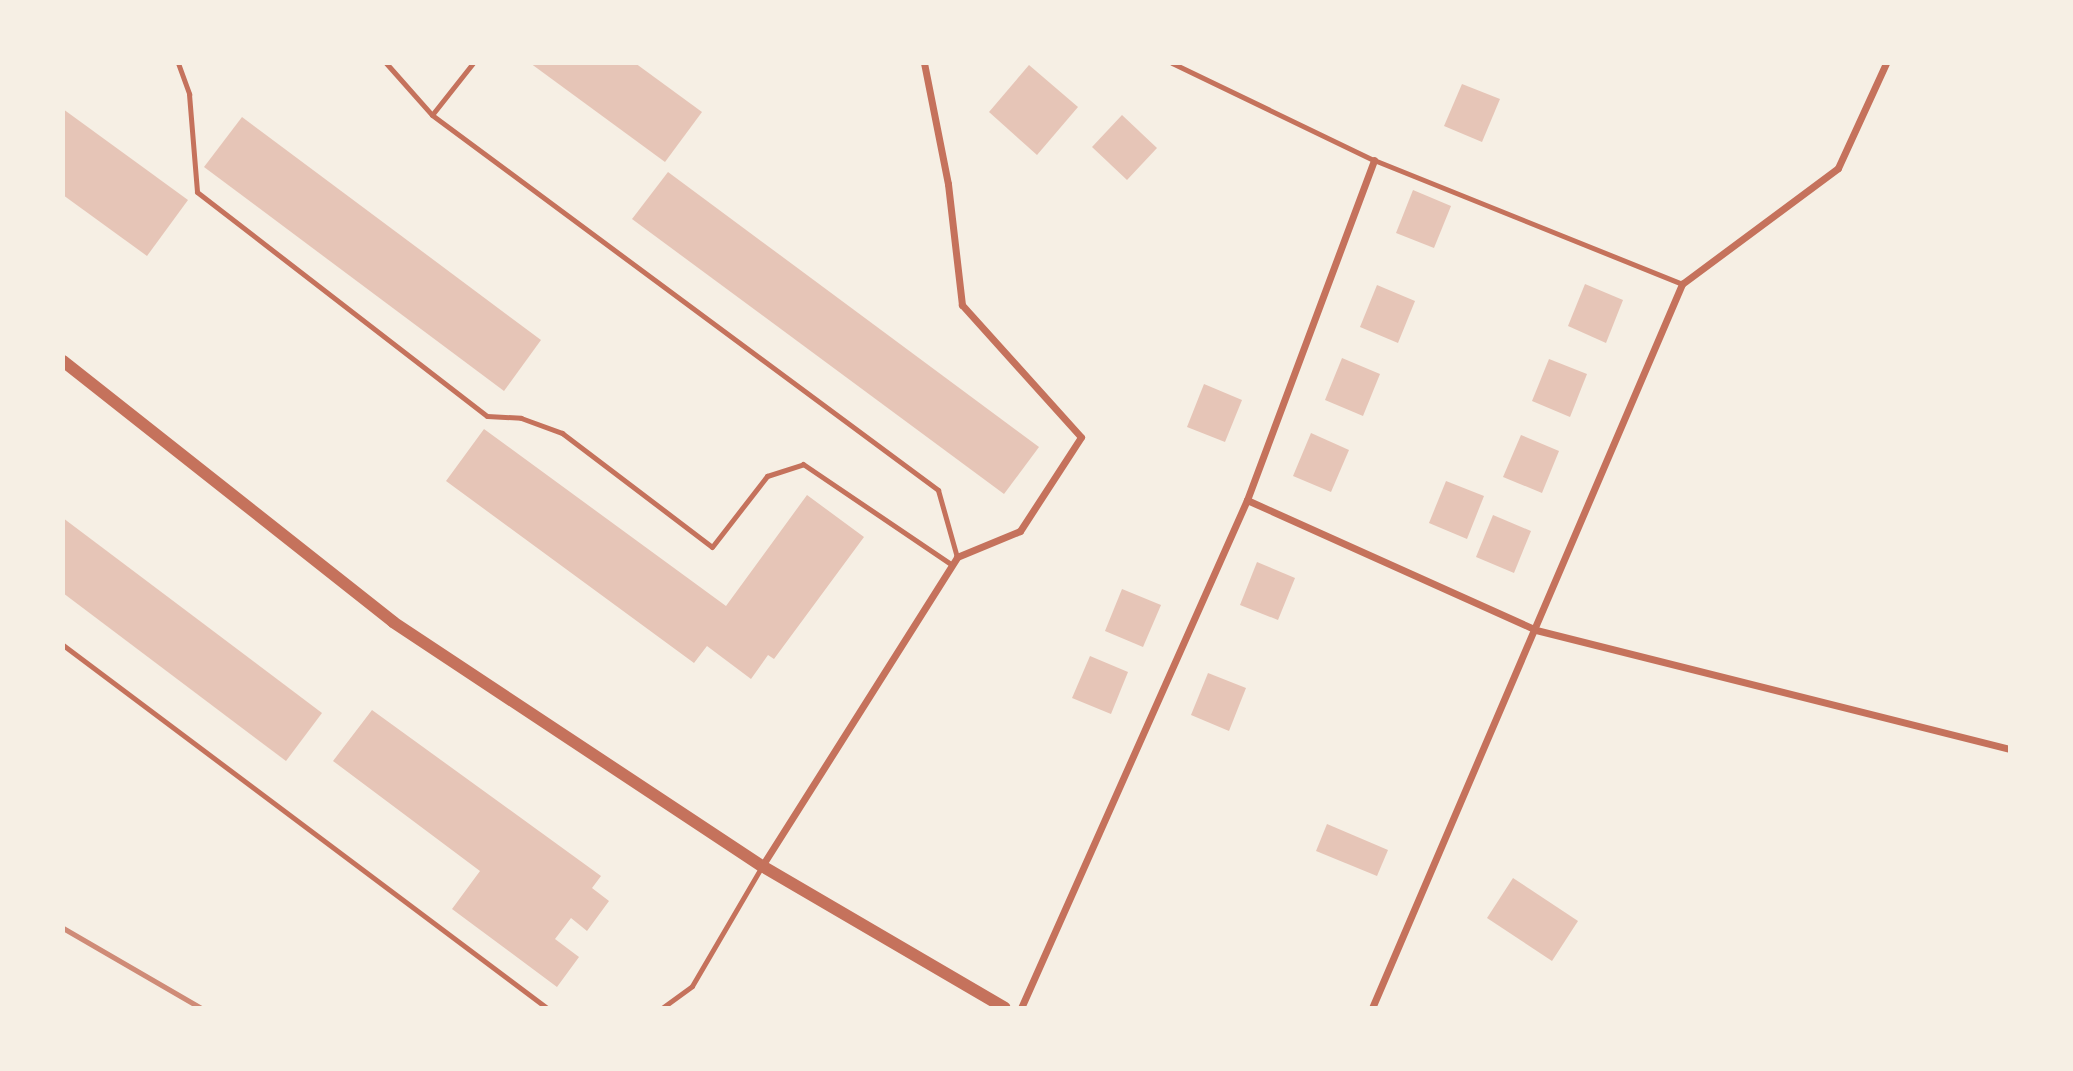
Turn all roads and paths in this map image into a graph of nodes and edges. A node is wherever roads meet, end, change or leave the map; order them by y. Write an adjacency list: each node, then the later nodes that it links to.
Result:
1 (177, 63): 13 (lane)
2 (386, 63): 7 (lane)
3 (473, 63): 7 (lane)
4 (924, 63): 12 (street)
5 (1172, 63): 8 (lane)
6 (1886, 63): 9 (street)
7 (432, 115): 12 (lane)
8 (1374, 160): 9 (lane); 11 (street)
9 (1682, 284): 14 (street)
10 (63, 361): 17 (street)
11 (1247, 499): 14 (street); 21 (street)
12 (957, 557): 13 (street)
13 (952, 565): 17 (street)
14 (1536, 630): 16 (street); 22 (street)
15 (63, 645): 18 (lane)
16 (2010, 749)
17 (762, 866): 19 (lane); 20 (street)
18 (547, 1008)
19 (662, 1008)
20 (1005, 1008)
21 (1021, 1008)
22 (1372, 1008)

